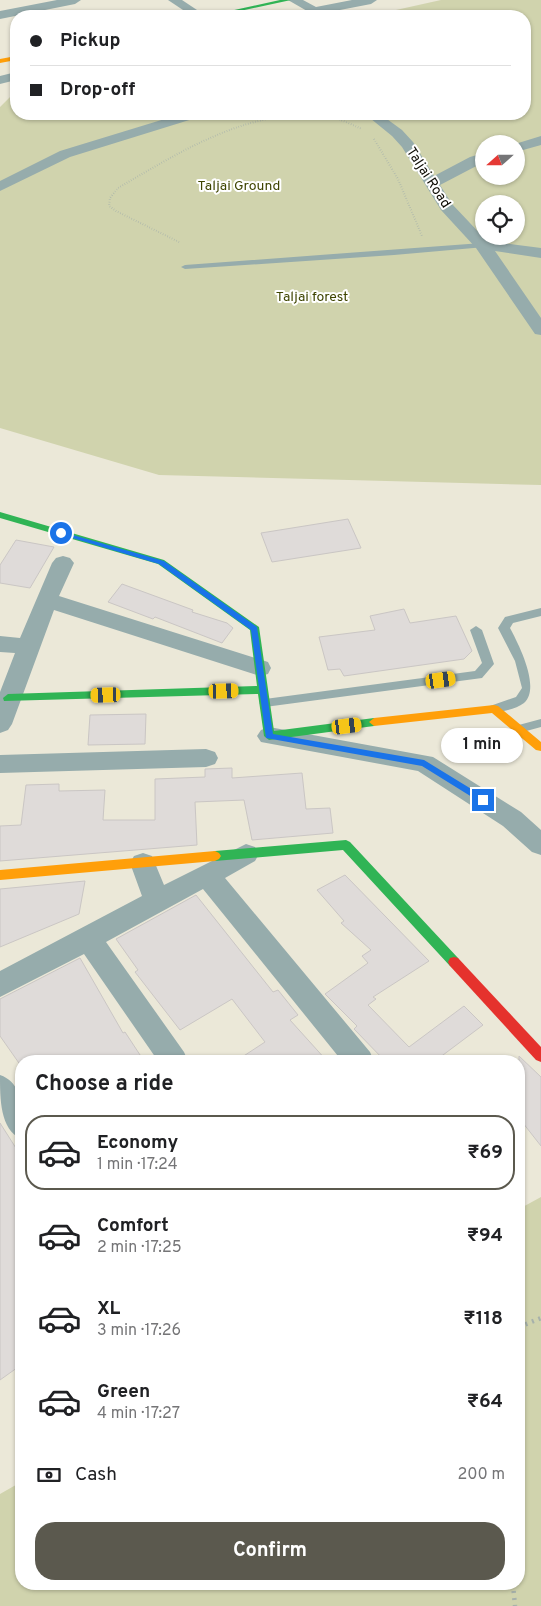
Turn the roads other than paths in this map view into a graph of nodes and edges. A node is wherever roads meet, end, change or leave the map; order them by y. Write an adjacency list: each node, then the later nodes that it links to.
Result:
1 (76, 0): 6 (street)
2 (174, 0): 7 (street)
3 (288, 0): 8 (street)
4 (294, 0): 9 (street)
5 (371, 0): 10 (street)
6 (25, 10)
7 (190, 10)
8 (251, 10)
9 (311, 10)
10 (324, 10)
11 (175, 120): 17 (street)
12 (380, 120): 16 (street, Taljai Road)
13 (541, 140): 14 (street)
14 (525, 145)
15 (475, 160): 16 (street)
16 (432, 184): 18 (street, Taljai Road)
17 (0, 187)
18 (475, 238)
19 (482, 245): 20 (street); 21 (lane); 22 (street, Taljai Road)
20 (541, 253)
21 (185, 267)
22 (541, 330)
23 (0, 514): 30 (street)
24 (63, 563): 25 (street)
25 (47, 600): 29 (street); 30 (street)
26 (541, 612): 33 (lane)
27 (476, 630): 32 (lane)
28 (0, 644): 29 (street)
29 (28, 647): 31 (street)
30 (262, 679): 31 (street); 32 (street)
31 (8, 698): 35 (street)
32 (265, 704): 37 (street)
33 (494, 709): 36 (street); 37 (street)
34 (541, 723): 36 (lane)
35 (0, 724)
36 (519, 729): 38 (street)
37 (269, 736): 41 (street)
38 (540, 747)
39 (206, 758): 40 (street)
40 (0, 764)
41 (541, 845)
42 (246, 854): 43 (street); 45 (street); 51 (street)
43 (143, 863): 44 (street); 46 (street)
44 (0, 875)
45 (207, 875): 46 (street); 50 (street)
46 (157, 900): 47 (street)
47 (89, 939): 48 (street); 49 (street)
48 (0, 985)
49 (170, 1055)
50 (355, 1055)
51 (541, 1056)
52 (0, 1088): 53 (street)
53 (15, 1114)

